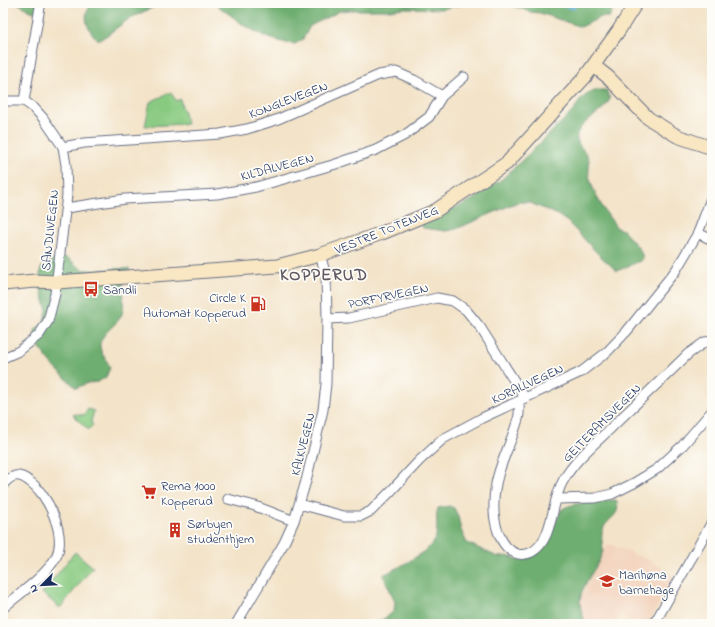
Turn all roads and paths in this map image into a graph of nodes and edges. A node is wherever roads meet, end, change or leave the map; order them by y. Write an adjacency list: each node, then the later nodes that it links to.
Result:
1 (636, 3): 3 (main road, VESTRE TOTENVEG)
2 (40, 7): 7 (street)
3 (594, 66): 8 (main road); 14 (main road, VESTRE TOTENVEG)
4 (464, 77): 5 (street, KILDALVEGEN)
5 (442, 96): 9 (street, KONGLEVEGEN); 11 (street, KILDALVEGEN)
6 (3, 101): 7 (street)
7 (24, 101): 9 (street, SANDLIVEGEN)
8 (712, 146)
9 (63, 147): 11 (street, SANDLIVEGEN)
10 (712, 196): 12 (street, KORALLVEGEN)
11 (66, 208): 15 (street, SANDLIVEGEN)
12 (698, 233): 13 (street); 20 (street, KORALLVEGEN)
13 (712, 240)
14 (320, 255): 15 (main road, VESTRE TOTENVEG); 17 (street, KALKVEGEN)
15 (56, 282): 16 (main road, VESTRE TOTENVEG); 19 (street, SANDLIVEGEN)
16 (3, 284)
17 (327, 319): 20 (street, PORFYRVEGEN); 25 (street, KALKVEGEN)
18 (712, 341): 24 (street, GEITERAMSVEGEN)
19 (3, 358)
20 (522, 400): 24 (street, GEITERAMSVEGEN); 25 (street, KORALLVEGEN)
21 (712, 411): 24 (street)
22 (3, 485): 28 (street)
23 (228, 498): 26 (street)
24 (557, 499)
25 (299, 504): 26 (street, KALKVEGEN)
26 (294, 521): 29 (street, KALKVEGEN)
27 (712, 522): 30 (street)
28 (3, 608)
29 (236, 624)
30 (654, 624)

